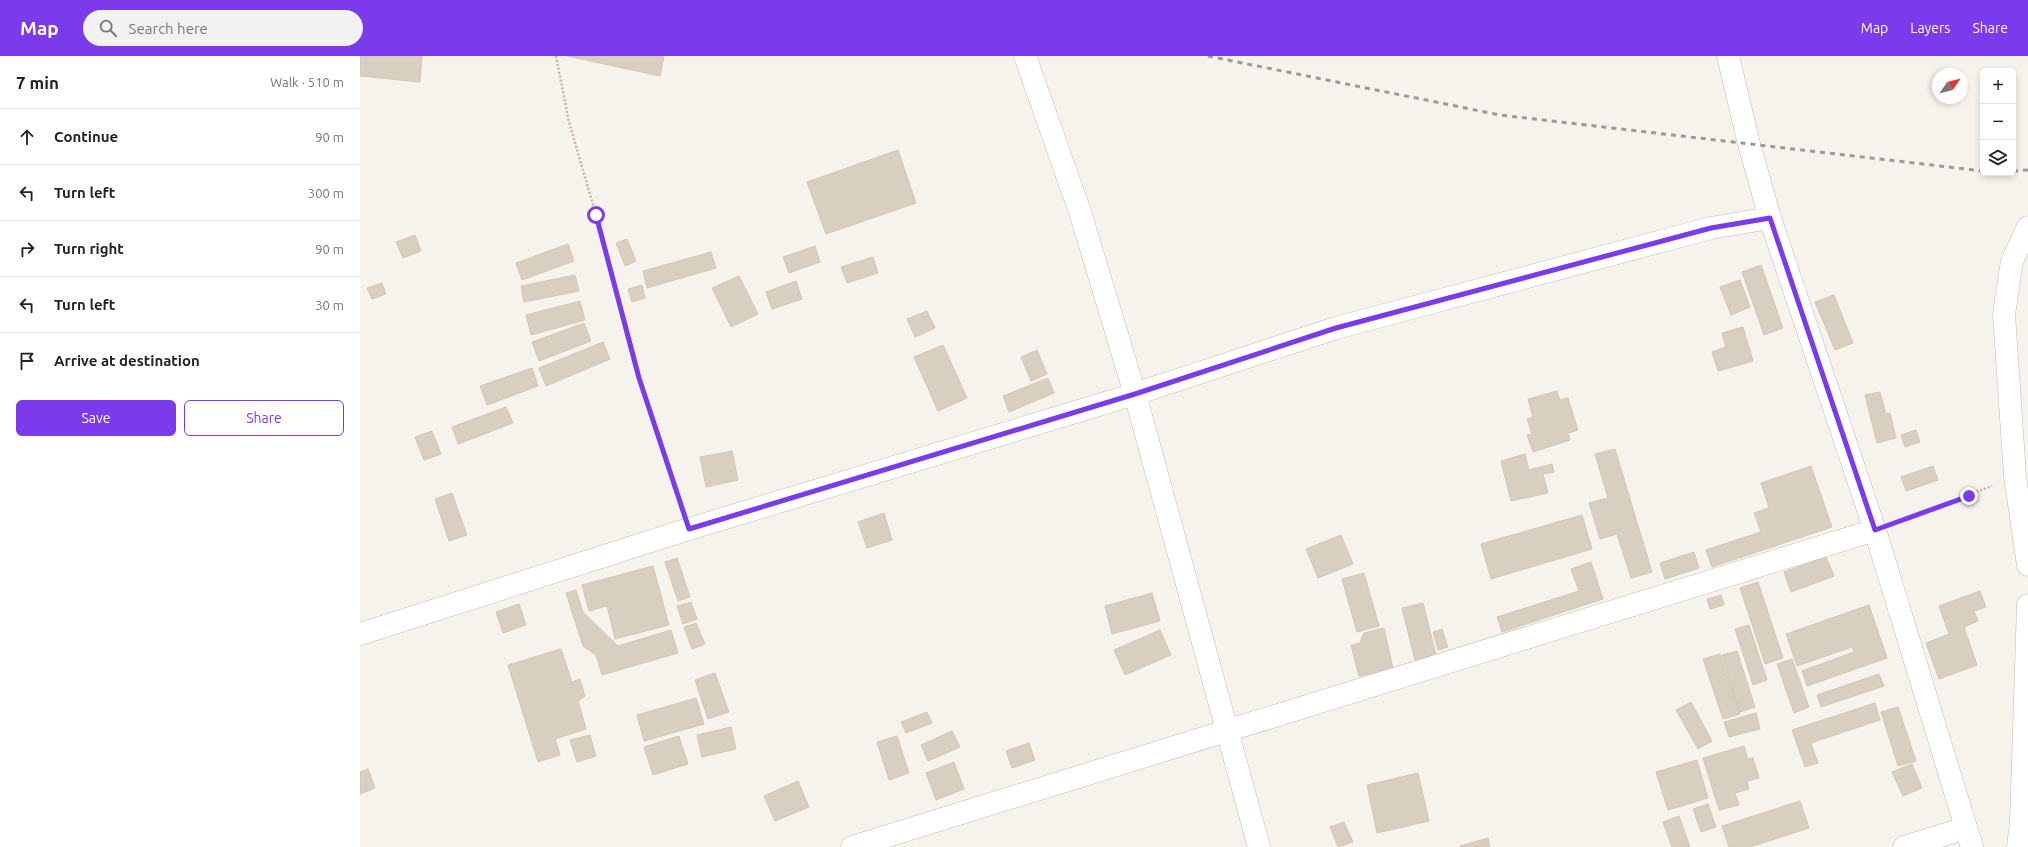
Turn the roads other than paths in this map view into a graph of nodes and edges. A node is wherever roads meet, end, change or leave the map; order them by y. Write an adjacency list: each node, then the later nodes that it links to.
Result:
1 (1025, 56): 5 (street)
2 (1728, 56): 3 (street)
3 (1770, 218): 5 (street); 6 (street)
4 (2028, 227): 7 (street)
5 (1135, 394): 9 (street); 10 (street)
6 (1875, 530): 10 (street); 11 (street)
7 (2028, 565)
8 (2028, 605): 15 (street)
9 (360, 634)
10 (1226, 730): 12 (street); 13 (street)
11 (1969, 837): 14 (street)
12 (852, 847)
13 (1259, 847)
14 (1904, 847)
15 (2018, 847)

